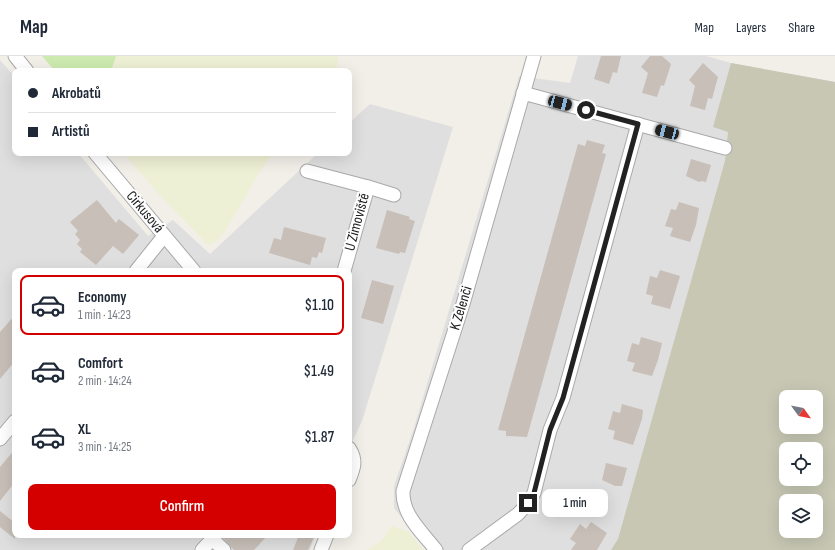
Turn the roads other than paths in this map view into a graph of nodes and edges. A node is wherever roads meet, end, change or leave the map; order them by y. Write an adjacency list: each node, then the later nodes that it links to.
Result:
1 (15, 56): 3 (street)
2 (534, 56): 4 (street, K Zelenči)
3 (25, 68)
4 (523, 93): 5 (street); 25 (street, K Zelenči)
5 (638, 124): 6 (street); 26 (street)
6 (725, 148)
7 (97, 156): 11 (street, Cirkusová)
8 (307, 171): 9 (street, U Zimoviště)
9 (368, 187): 10 (street); 14 (street, U Zimoviště)
10 (394, 195)
11 (164, 236): 12 (street); 13 (street, Cirkusová)
12 (138, 268)
13 (191, 268)
14 (345, 268)
15 (12, 425): 16 (street)
16 (0, 439)
17 (352, 454): 18 (street)
18 (352, 472)
19 (213, 538): 22 (street)
20 (215, 538): 23 (street)
21 (326, 538): 24 (street)
22 (202, 550)
23 (224, 550)
24 (321, 550)
25 (436, 550)
26 (469, 550)

